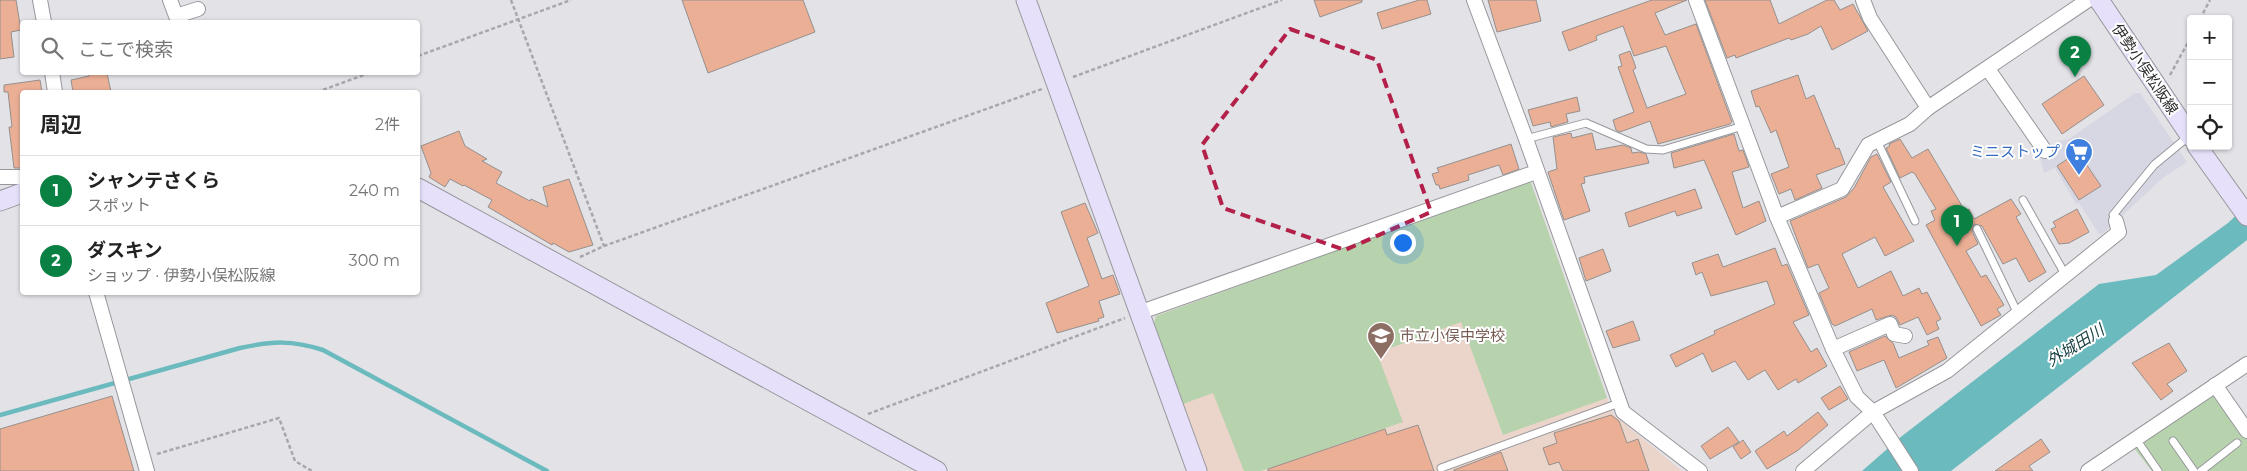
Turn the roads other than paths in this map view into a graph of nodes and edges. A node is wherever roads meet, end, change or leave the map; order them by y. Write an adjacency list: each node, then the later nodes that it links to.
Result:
1 (40, 0): 10 (street)
2 (170, 0): 9 (street)
3 (1026, 0): 36 (street)
4 (1474, 0): 17 (street)
5 (1696, 0): 15 (street)
6 (1863, 0): 14 (street)
7 (2088, 0): 11 (street)
8 (2099, 0): 16 (street, 伊勢小俣松阪線)
9 (198, 9)
10 (44, 20)
11 (1988, 69): 14 (street); 21 (street)
12 (52, 75): 13 (street)
13 (54, 90)
14 (1928, 108): 18 (street)
15 (1743, 126): 17 (lane); 30 (street)
16 (2187, 132)
17 (1526, 139): 22 (street)
18 (1877, 141): 30 (street); 31 (lane)
19 (2187, 143): 32 (lane)
20 (2199, 150): 29 (street, 伊勢小俣松阪線)
21 (2045, 151)
22 (1536, 172): 36 (street); 42 (street)
23 (0, 176): 24 (street)
24 (20, 177)
25 (420, 189): 50 (street)
26 (20, 194): 28 (street)
27 (2023, 200): 34 (lane)
28 (0, 201)
29 (2247, 216)
30 (1777, 217): 39 (street)
31 (1915, 221)
32 (2116, 221): 34 (street)
33 (1978, 230): 37 (lane)
34 (2066, 276): 37 (street)
35 (97, 295): 48 (street)
36 (1141, 312): 51 (street)
37 (2019, 315): 43 (street)
38 (1905, 336): 39 (street)
39 (1833, 349): 43 (street)
40 (2247, 364): 41 (street)
41 (2215, 385): 44 (street); 45 (street)
42 (1619, 402): 49 (lane); 52 (street)
43 (1869, 415): 53 (street); 54 (street)
44 (2247, 431)
45 (2136, 439): 55 (street); 56 (lane)
46 (2173, 441): 57 (lane)
47 (2236, 443): 58 (lane)
48 (145, 464)
49 (1441, 468)
50 (937, 471)
51 (1196, 471)
52 (1700, 471)
53 (1803, 471)
54 (1911, 471)
55 (2088, 471)
56 (2158, 471)
57 (2194, 471)
58 (2201, 471)

